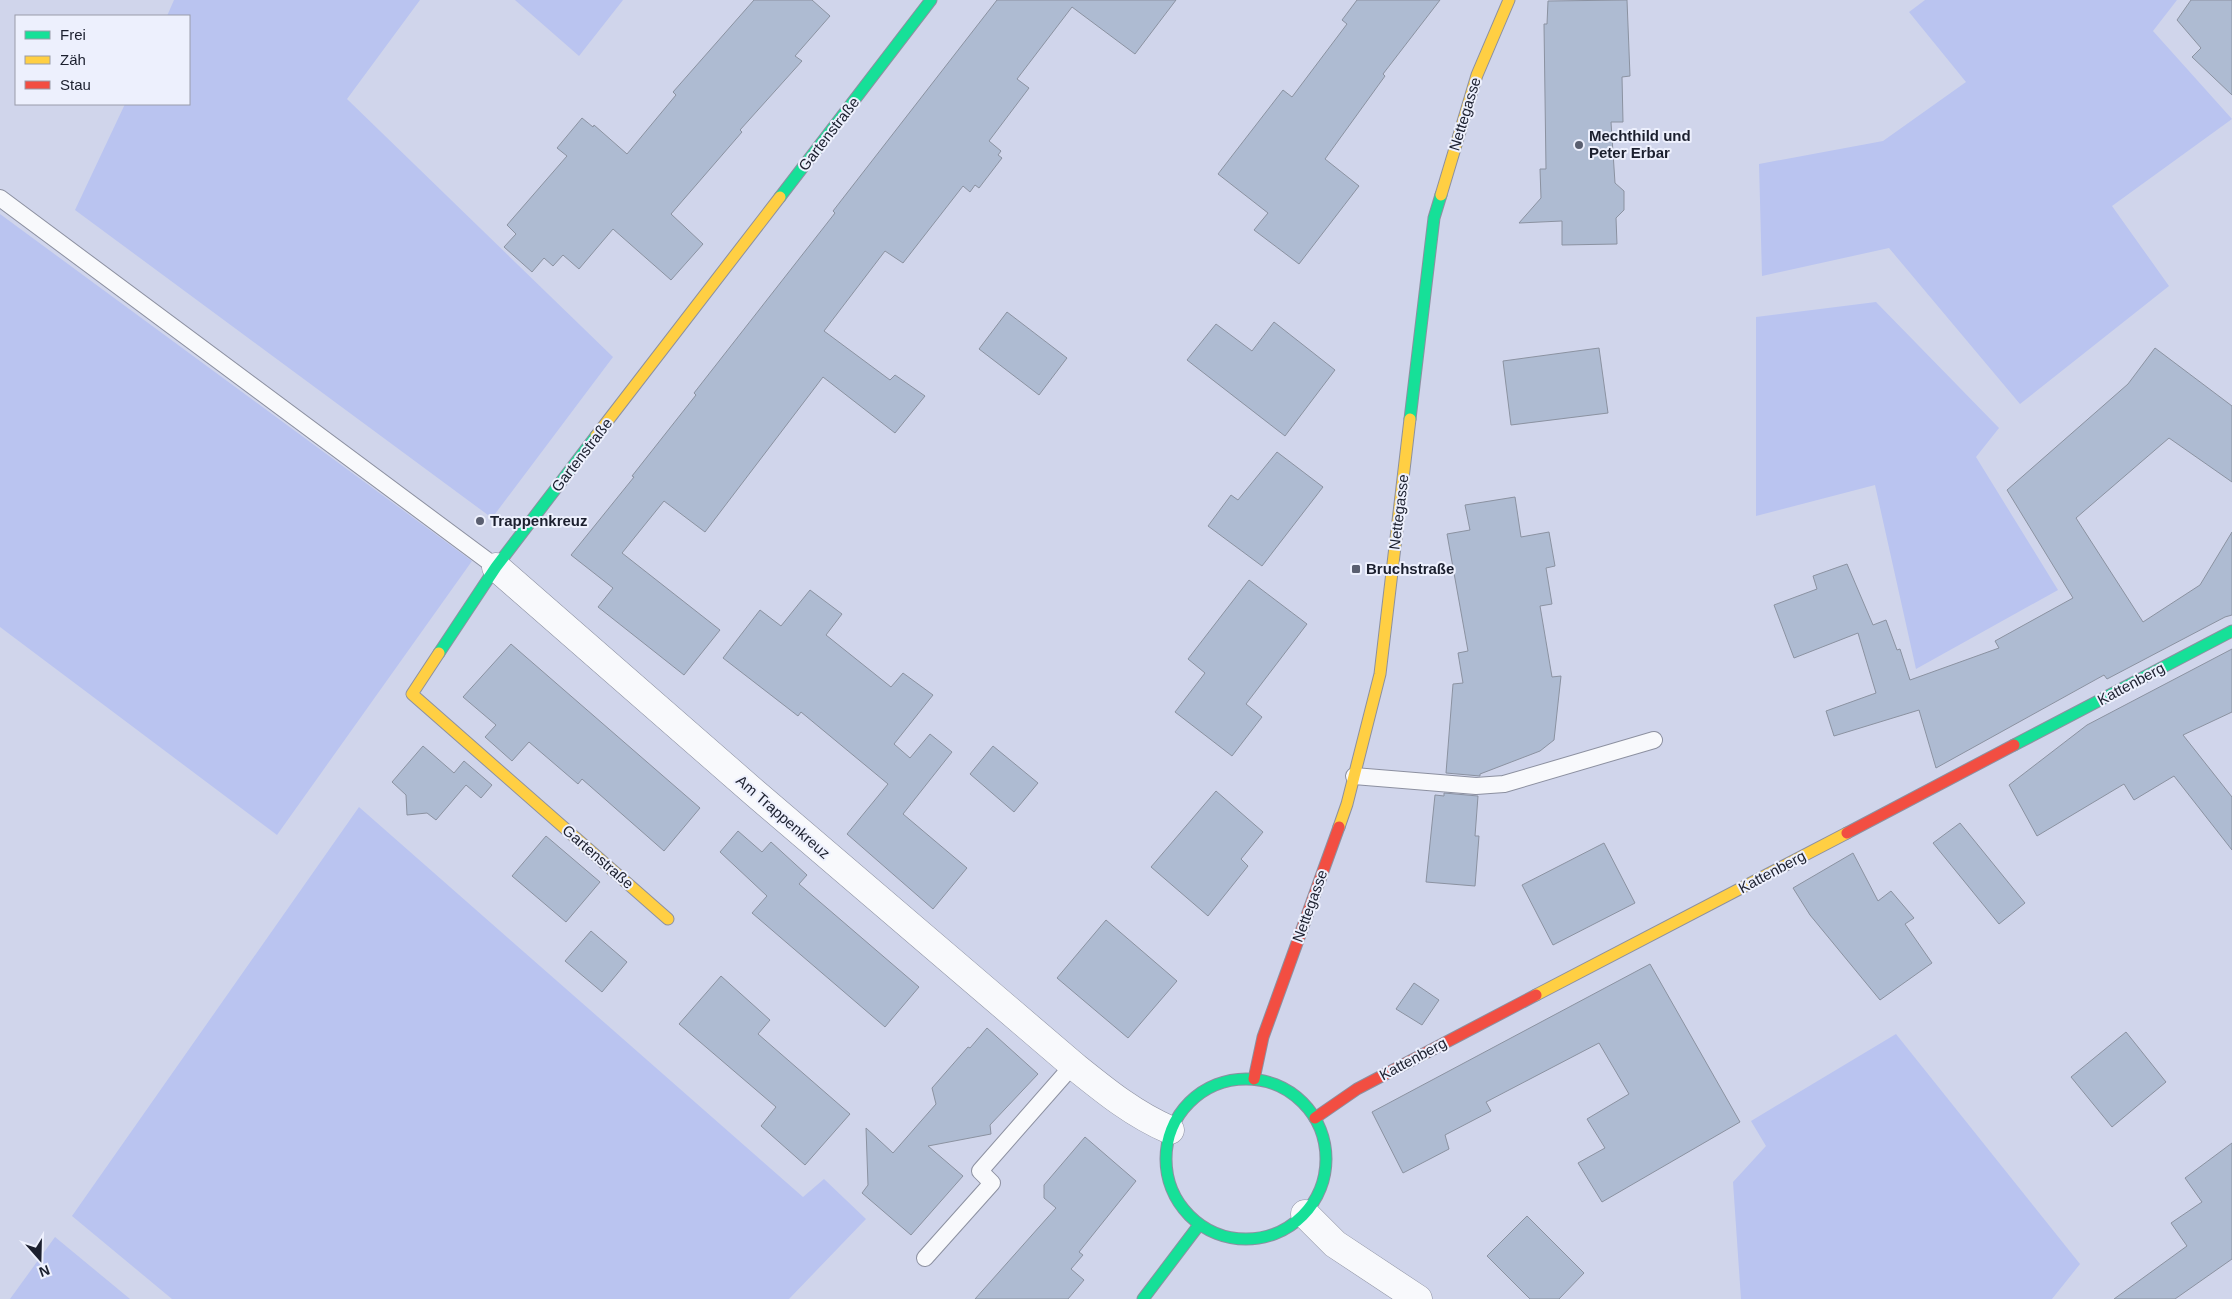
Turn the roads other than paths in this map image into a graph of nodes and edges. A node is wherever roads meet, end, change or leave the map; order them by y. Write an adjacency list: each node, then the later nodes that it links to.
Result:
1 (931, 0): 4 (street, Gartenstraße)
2 (1509, 0): 7 (street, Nettegasse)
3 (0, 198): 4 (lane)
4 (496, 567): 8 (street, Gartenstraße); 9 (street, Am Trappenkreuz)
5 (2232, 631): 11 (street, Kattenberg)
6 (1654, 740): 7 (lane)
7 (1354, 776): 10 (street, Nettegasse)
8 (668, 918)
9 (1073, 1065): 12 (street, Am Trappenkreuz); 15 (lane)
10 (1254, 1079): 11 (street); 12 (street)
11 (1315, 1118): 13 (street)
12 (1170, 1130): 14 (street)
13 (1305, 1214): 14 (street); 17 (street)
14 (1199, 1225): 16 (street)
15 (925, 1258)
16 (1143, 1299)
17 (1418, 1299)

